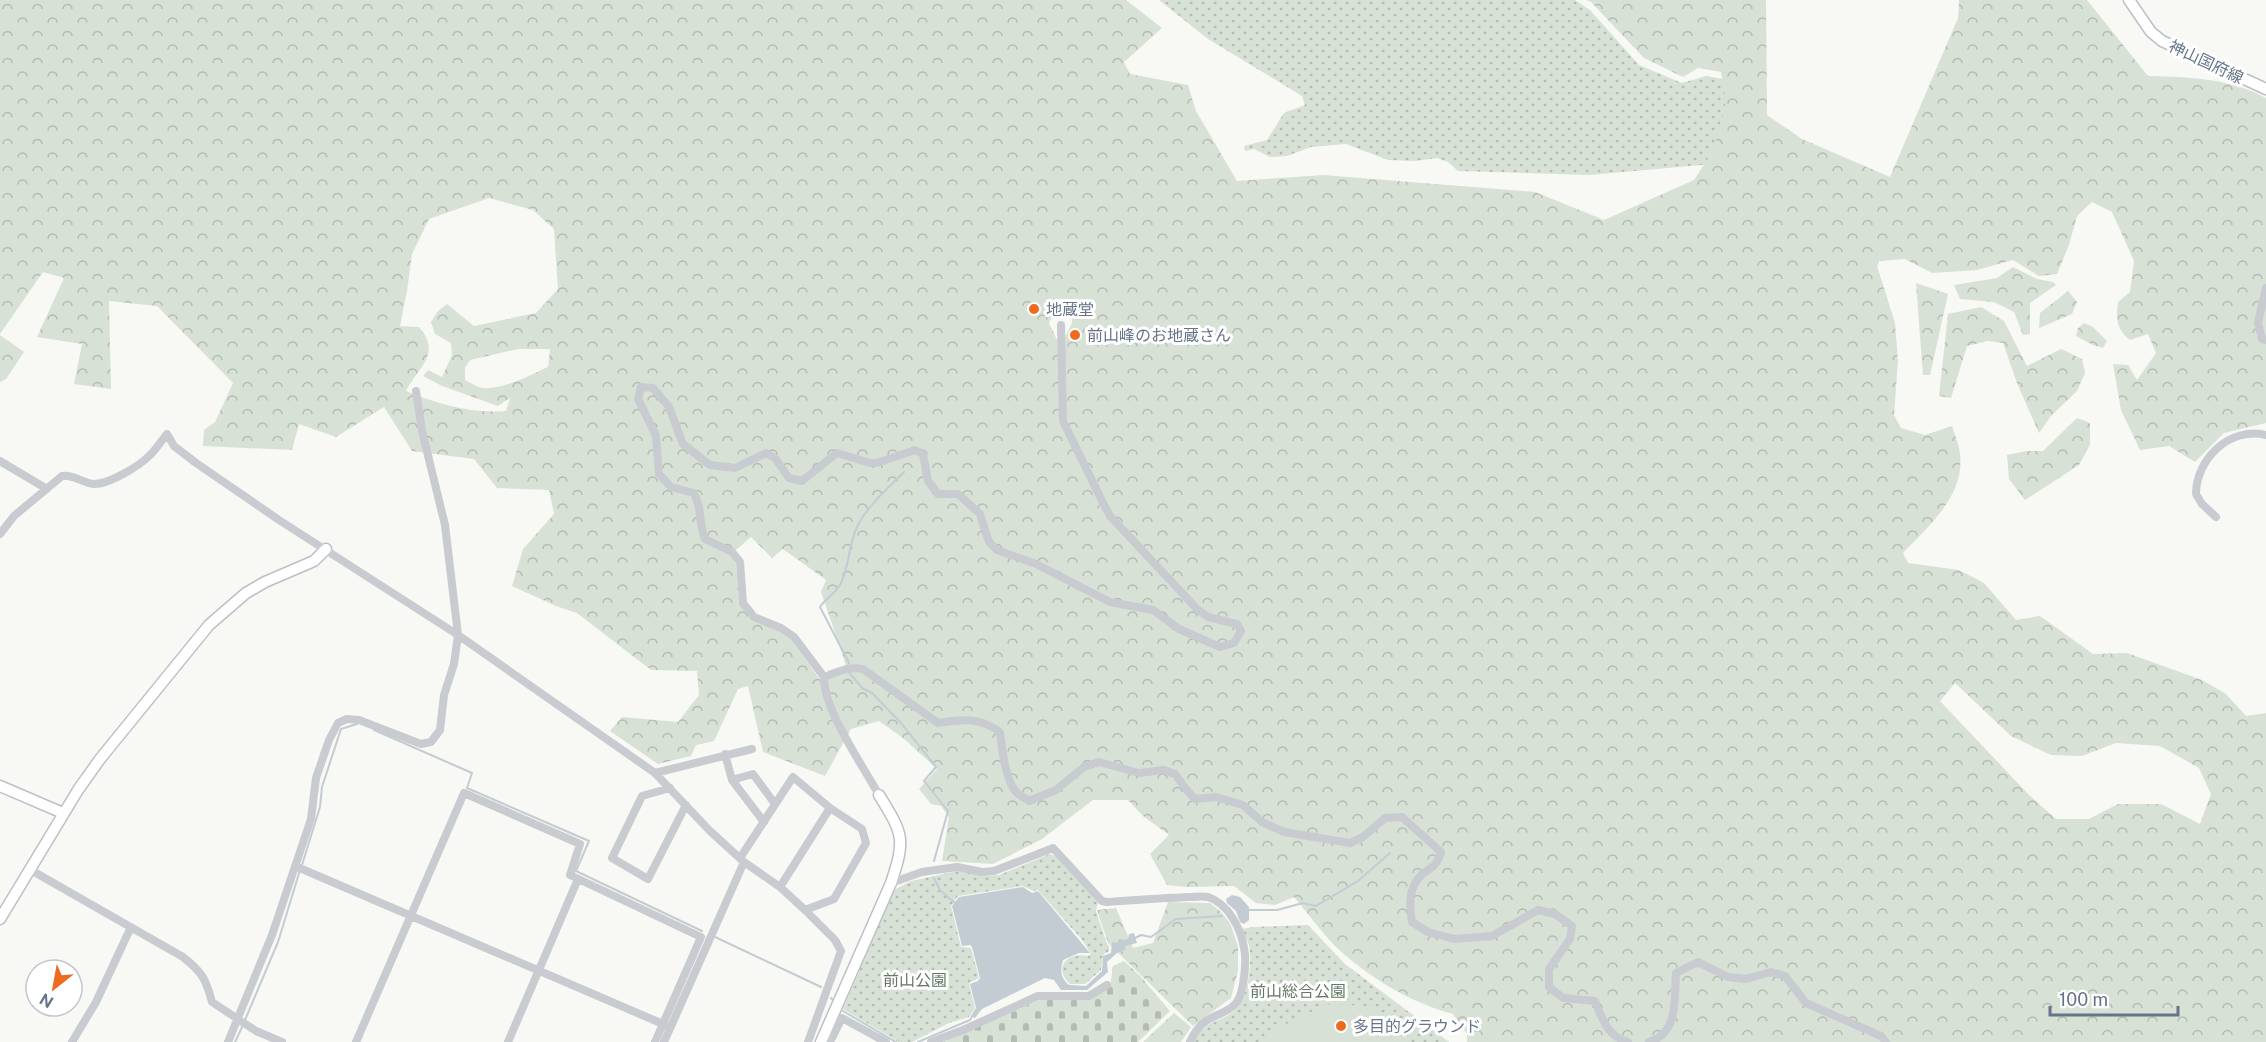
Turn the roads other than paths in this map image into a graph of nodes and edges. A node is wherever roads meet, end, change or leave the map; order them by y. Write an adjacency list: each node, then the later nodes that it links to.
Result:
1 (2129, 0): 2 (street, 神山国府線)
2 (2266, 89)
3 (2266, 288): 5 (street)
4 (1061, 325): 14 (street)
5 (2266, 340)
6 (416, 391): 13 (street)
7 (2266, 435): 10 (street)
8 (0, 461): 9 (street)
9 (47, 489): 11 (street); 12 (street)
10 (2216, 517)
11 (0, 534)
12 (326, 549): 13 (street); 25 (street)
13 (458, 635): 17 (street); 28 (street)
14 (824, 677): 21 (street); 55 (street)
15 (752, 748): 16 (street)
16 (725, 754): 17 (street); 18 (street)
17 (655, 773): 20 (street)
18 (732, 780): 22 (street); 26 (street)
19 (0, 786): 25 (street)
20 (670, 788): 23 (street); 23 (street)
21 (879, 795): 31 (street)
22 (775, 804): 24 (street); 26 (street)
23 (686, 805): 27 (street)
24 (830, 808): 32 (street); 33 (street)
25 (63, 813): 29 (street)
26 (764, 822): 27 (street)
27 (742, 860): 32 (street); 40 (street)
28 (295, 867): 34 (street); 39 (street)
29 (29, 869): 35 (street); 36 (street)
30 (578, 879): 34 (street); 37 (street); 40 (street)
31 (891, 883): 50 (street); 54 (street)
32 (780, 887): 33 (street)
33 (805, 910): 49 (street)
34 (411, 917): 37 (street); 45 (street)
35 (0, 919)
36 (132, 927): 39 (street); 42 (street)
37 (539, 971): 40 (street); 46 (street)
38 (1107, 986): 53 (street)
39 (238, 1020): 43 (street); 44 (street)
40 (667, 1025): 47 (street); 48 (street)
41 (872, 1039): 51 (street); 52 (street)
42 (72, 1042)
43 (228, 1042)
44 (282, 1042)
45 (356, 1042)
46 (508, 1042)
47 (655, 1042)
48 (663, 1042)
49 (808, 1042)
50 (820, 1042)
51 (830, 1042)
52 (886, 1042)
53 (931, 1042)
54 (1190, 1042)
55 (1628, 1042)
56 (1649, 1042): 57 (street)
57 (1886, 1042)

